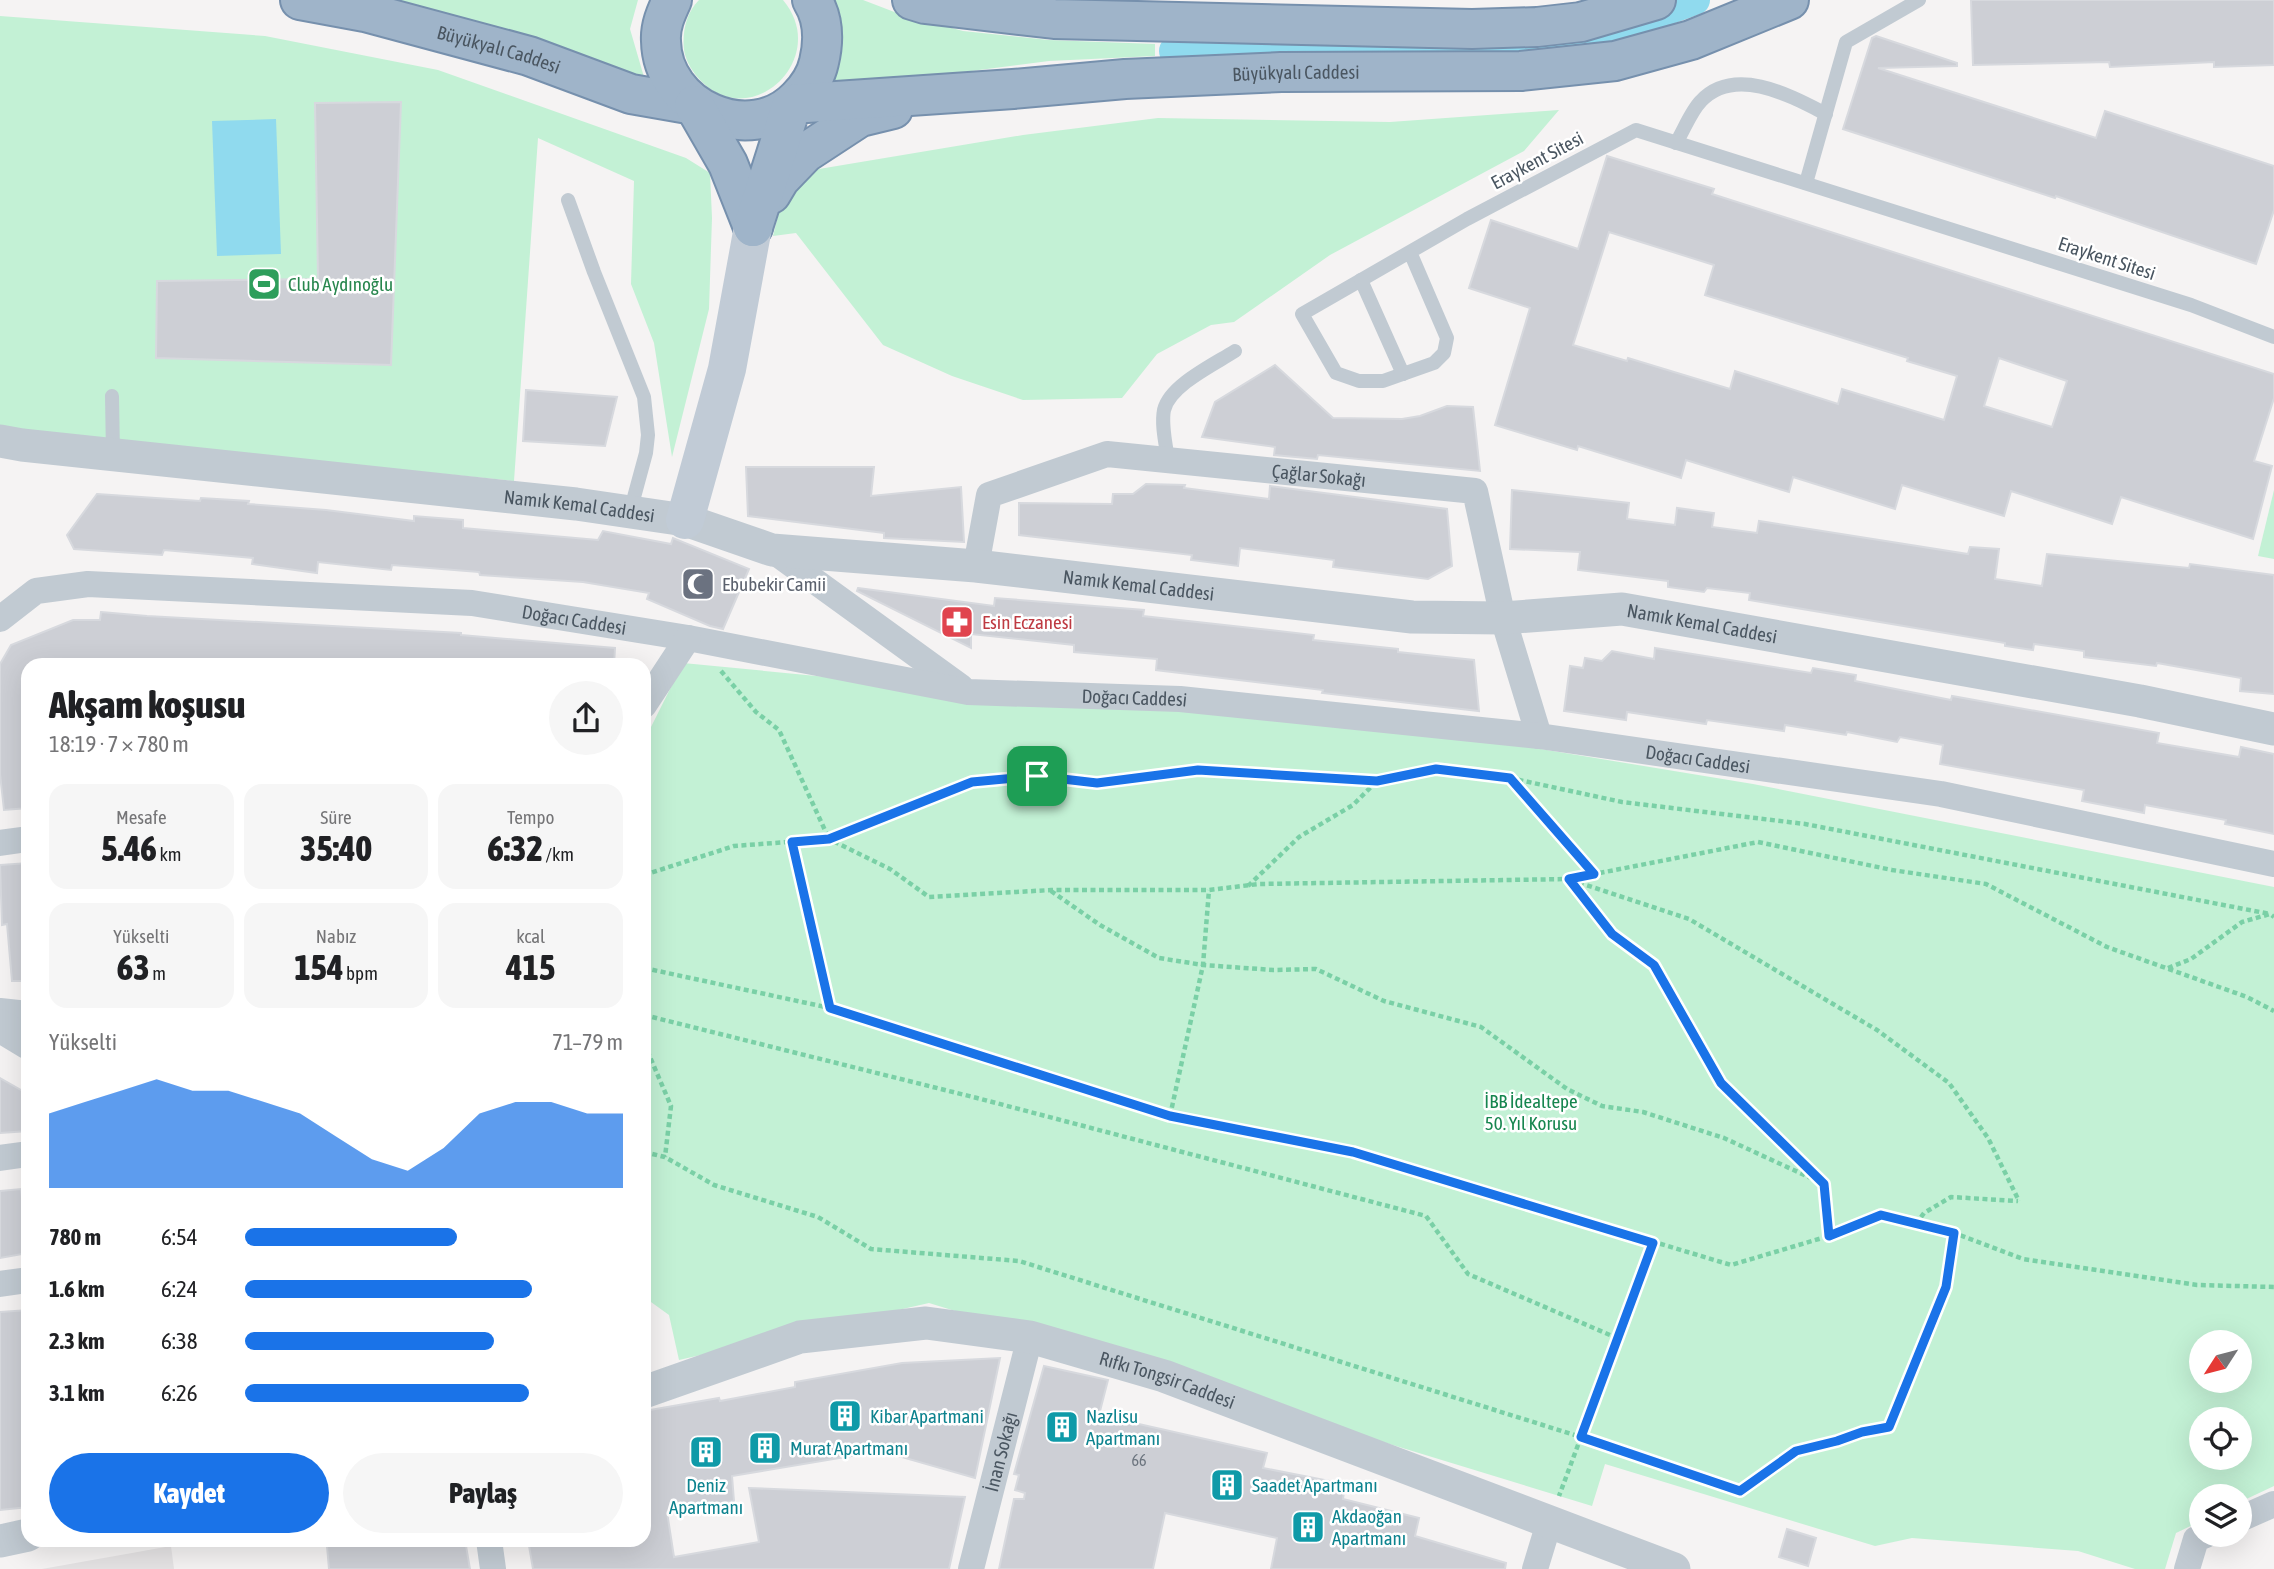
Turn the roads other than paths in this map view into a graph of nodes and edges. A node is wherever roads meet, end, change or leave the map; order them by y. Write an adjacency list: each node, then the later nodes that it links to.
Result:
1 (300, 0): 12 (highway, Büyükyalı Caddesi)
2 (672, 0): 12 (highway, Büyükyalı Caddesi)
3 (812, 0): 11 (highway, Büyükyalı Caddesi)
4 (912, 0): 9 (highway)
5 (1574, 0): 9 (highway)
6 (1656, 0): 9 (highway)
7 (1789, 0): 10 (highway, Büyükyalı Caddesi)
8 (1919, 0): 13 (lane)
9 (1537, 27)
10 (966, 91): 11 (highway, Büyükyalı Caddesi); 17 (highway)
11 (792, 104): 12 (highway, Büyükyalı Caddesi); 17 (highway, Büyükyalı Caddesi)
12 (694, 105): 17 (highway)
13 (1826, 114): 14 (lane); 15 (lane)
14 (1676, 143): 15 (lane, Eraykent Sitesi); 18 (lane, Eraykent Sitesi)
15 (1806, 183): 20 (lane, Eraykent Sitesi)
16 (568, 200): 27 (lane)
17 (754, 227): 28 (main road)
18 (1410, 252): 19 (lane, Eraykent Sitesi); 22 (lane)
19 (1360, 281): 22 (lane); 22 (lane, Eraykent Sitesi)
20 (2274, 337)
21 (1235, 351): 26 (lane)
22 (1403, 374)
23 (112, 396): 25 (lane)
24 (0, 441): 25 (street, Namık Kemal Caddesi)
25 (113, 455): 27 (street, Namık Kemal Caddesi)
26 (1168, 460): 30 (street, Çağlar Sokağı); 31 (street, Çağlar Sokağı)
27 (630, 512): 28 (street, Namık Kemal Caddesi)
28 (685, 520): 29 (street, Namık Kemal Caddesi)
29 (772, 550): 30 (street, Namık Kemal Caddesi); 34 (street)
30 (976, 566): 31 (street, Namık Kemal Caddesi)
31 (1503, 618): 36 (street, Namık Kemal Caddesi); 37 (street, Çağlar Sokağı)
32 (0, 619): 33 (street, Doğacı Caddesi)
33 (688, 638): 34 (street, Doğacı Caddesi); 35 (street)
34 (968, 692): 37 (street, Doğacı Caddesi)
35 (651, 694)
36 (2274, 729)
37 (1539, 736): 40 (street, Doğacı Caddesi)
38 (21, 840): 39 (street)
39 (0, 843)
40 (2274, 864)
41 (0, 1011): 42 (street)
42 (21, 1013)
43 (0, 1026): 44 (street)
44 (21, 1039)
45 (21, 1155): 46 (street)
46 (0, 1157)
47 (21, 1281): 48 (street)
48 (0, 1284)
49 (1030, 1336): 50 (street, Rıfkı Tongsir Caddesi); 53 (street, Rıfkı Tongsir Caddesi); 59 (street, İnan Sokağı)
50 (651, 1390)
51 (2274, 1504): 52 (street)
52 (2252, 1514)
53 (1549, 1523): 60 (street); 61 (street, Rıfkı Tongsir Caddesi)
54 (21, 1536): 55 (street)
55 (0, 1541)
56 (490, 1547): 58 (street)
57 (2194, 1547): 62 (street)
58 (493, 1569)
59 (971, 1569)
60 (1535, 1569)
61 (1674, 1569)
62 (2187, 1569)

